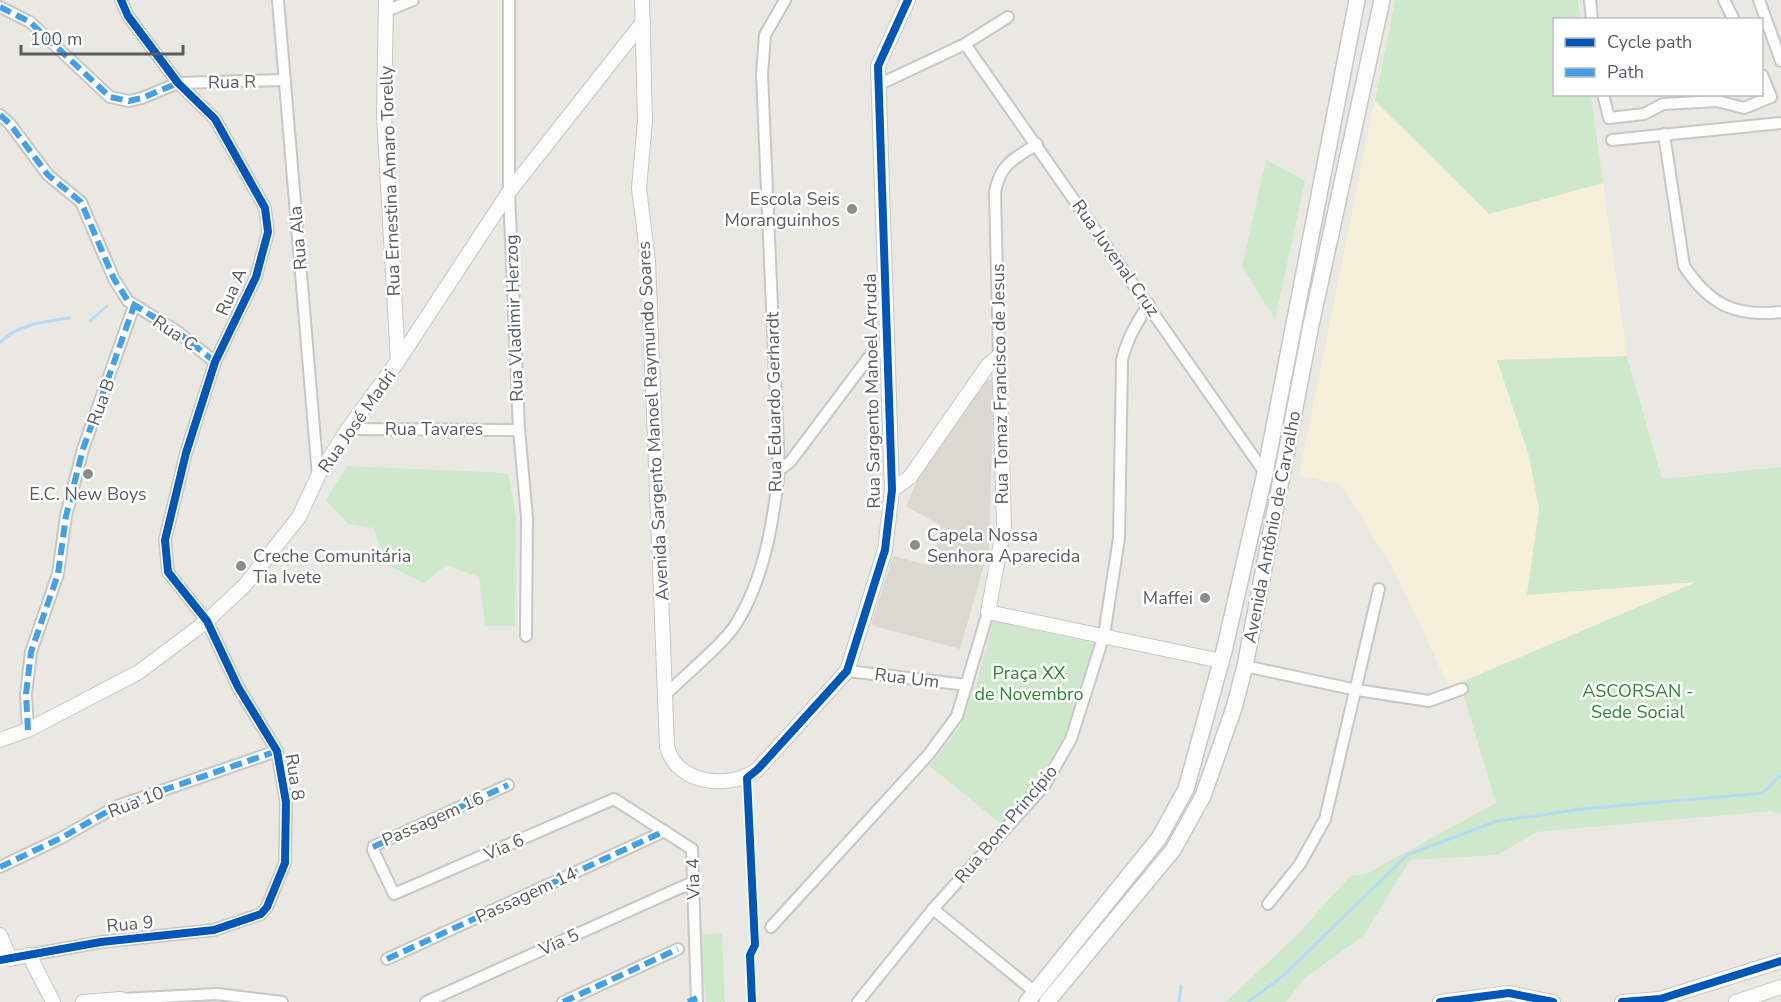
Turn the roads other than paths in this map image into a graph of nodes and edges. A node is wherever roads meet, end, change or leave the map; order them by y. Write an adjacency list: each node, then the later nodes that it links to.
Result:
1 (4, 0): 14 (street)
2 (122, 0): 25 (street, Rua A)
3 (278, 0): 24 (street, Rua Ala)
4 (413, 0): 15 (street)
5 (509, 0): 33 (street, Rua Vladimir Herzog)
6 (642, 0): 20 (street, Avenida Sargento Manoel Raymundo Soares)
7 (785, 0): 43 (street, Rua Eduardo Gerhardt)
8 (908, 0): 26 (street, Rua Sargento Manoel Arruda)
9 (1357, 0): 44 (main road, Avenida Antônio de Carvalho)
10 (1382, 0): 54 (main road, Avenida Antônio de Carvalho)
11 (1590, 0): 18 (street)
12 (1724, 0): 19 (street)
13 (1759, 0): 22 (street)
14 (0, 2)
15 (386, 6): 39 (street, Rua Ernestina Amaro Torelly)
16 (0, 7): 25 (street, Rua R)
17 (1008, 17): 21 (street)
18 (1592, 18)
19 (1733, 18)
20 (643, 22): 33 (street, Rua José Madri); 60 (street, Avenida Sargento Manoel Raymundo Soares)
21 (965, 44): 26 (street); 32 (street, Rua Juvenal Cruz)
22 (1781, 61)
23 (1763, 79): 27 (street)
24 (285, 80): 25 (street, Rua R); 45 (street, Rua Ala)
25 (178, 83): 40 (street, Rua A)
26 (878, 85): 37 (street, Rua Sargento Manoel Arruda)
27 (1604, 96)
28 (0, 116): 35 (street)
29 (1781, 123): 30 (street)
30 (1664, 134): 31 (street); 36 (street)
31 (1612, 140)
32 (1037, 144): 34 (street, Rua Juvenal Cruz); 38 (street, Rua Tomaz Francisco de Jesus)
33 (509, 192): 39 (street, Rua José Madri); 42 (street, Rua Vladimir Herzog)
34 (1149, 304): 44 (street, Rua Juvenal Cruz); 51 (street, Rua Bom Princípio)
35 (134, 306): 40 (street, Rua C); 61 (street, Rua B)
36 (1781, 312)
37 (887, 350): 43 (street); 46 (street, Rua Sargento Manoel Arruda)
38 (999, 356): 46 (street); 48 (street, Rua Tomaz Francisco de Jesus)
39 (398, 361): 41 (street, Rua José Madri)
40 (215, 362): 49 (street, Rua A)
41 (348, 429): 42 (street, Rua Tavares); 45 (street, Rua José Madri)
42 (519, 429): 52 (street, Rua Vladimir Herzog)
43 (779, 470): 60 (street, Rua Eduardo Gerhardt)
44 (1265, 473): 50 (main road, Avenida Antônio de Carvalho)
45 (318, 476): 49 (street, Rua José Madri)
46 (892, 490): 55 (street, Rua Sargento Manoel Arruda)
47 (1379, 589): 59 (street)
48 (988, 612): 51 (street); 56 (street, Rua Tomaz Francisco de Jesus)
49 (207, 621): 61 (street, Rua José Madri); 63 (street, Rua 8)
50 (1228, 634): 53 (main road, Avenida Antônio de Carvalho); 54 (main road)
51 (1104, 635): 53 (street); 72 (street, Rua Bom Princípio)
52 (526, 636)
53 (1221, 661): 58 (main road); 82 (main road, Avenida Antônio de Carvalho)
54 (1245, 666): 58 (main road, Avenida Antônio de Carvalho); 59 (street)
55 (847, 671): 56 (street, Rua Um); 64 (street, Rua Sargento Manoel Arruda)
56 (967, 685): 74 (street, Rua Tomaz Francisco de Jesus)
57 (1462, 689): 59 (street)
58 (1239, 690): 82 (main road, Avenida Antônio de Carvalho)
59 (1357, 690): 71 (street)
60 (665, 695): 64 (street, Avenida Sargento Manoel Raymundo Soares)
61 (28, 730): 62 (street, Rua José Madri)
62 (0, 740)
63 (277, 751): 68 (street, Rua 10); 73 (street, Rua 8)
64 (747, 778)
65 (508, 785): 70 (street, Passagem 16)
66 (614, 799): 67 (street, Via 4); 70 (street, Via 6)
67 (665, 831): 69 (street, Via 4); 78 (street, Passagem 14)
68 (0, 867)
69 (693, 882): 84 (street, Via 4); 88 (street, Via 5)
70 (394, 894)
71 (1268, 904)
72 (933, 909): 82 (street); 90 (street, Rua Bom Princípio)
73 (261, 914): 77 (street, Rua 9)
74 (771, 927)
75 (0, 935): 79 (street)
76 (678, 949): 89 (street)
77 (30, 955): 79 (street, Rua 9); 85 (street)
78 (387, 958)
79 (5, 960)
80 (1781, 961): 93 (street)
81 (1781, 987): 94 (street)
82 (1036, 999)
83 (121, 1001): 86 (street); 87 (street)
84 (694, 1001)
85 (54, 1002)
86 (83, 1002)
87 (282, 1002)
88 (426, 1002)
89 (563, 1002)
90 (858, 1002)
91 (1440, 1002): 92 (street)
92 (1553, 1002)
93 (1622, 1002)
94 (1736, 1002)

